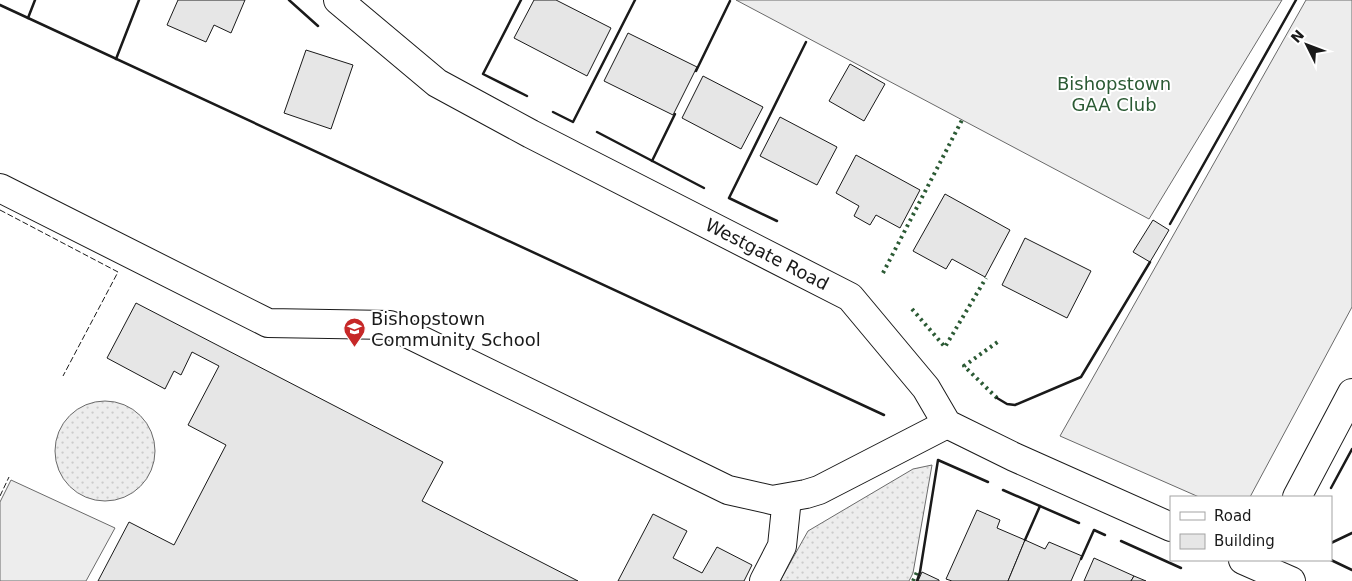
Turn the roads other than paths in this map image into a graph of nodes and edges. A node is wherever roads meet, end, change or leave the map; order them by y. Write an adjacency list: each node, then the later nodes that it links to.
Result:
1 (338, 0): 4 (street, Westgate Road)
2 (0, 188): 6 (street)
3 (1352, 393): 5 (street)
4 (947, 424): 6 (street); 7 (street)
5 (1298, 496)
6 (787, 498): 9 (street)
7 (1170, 527)
8 (1256, 562): 10 (street)
9 (764, 581)
10 (1291, 581)

